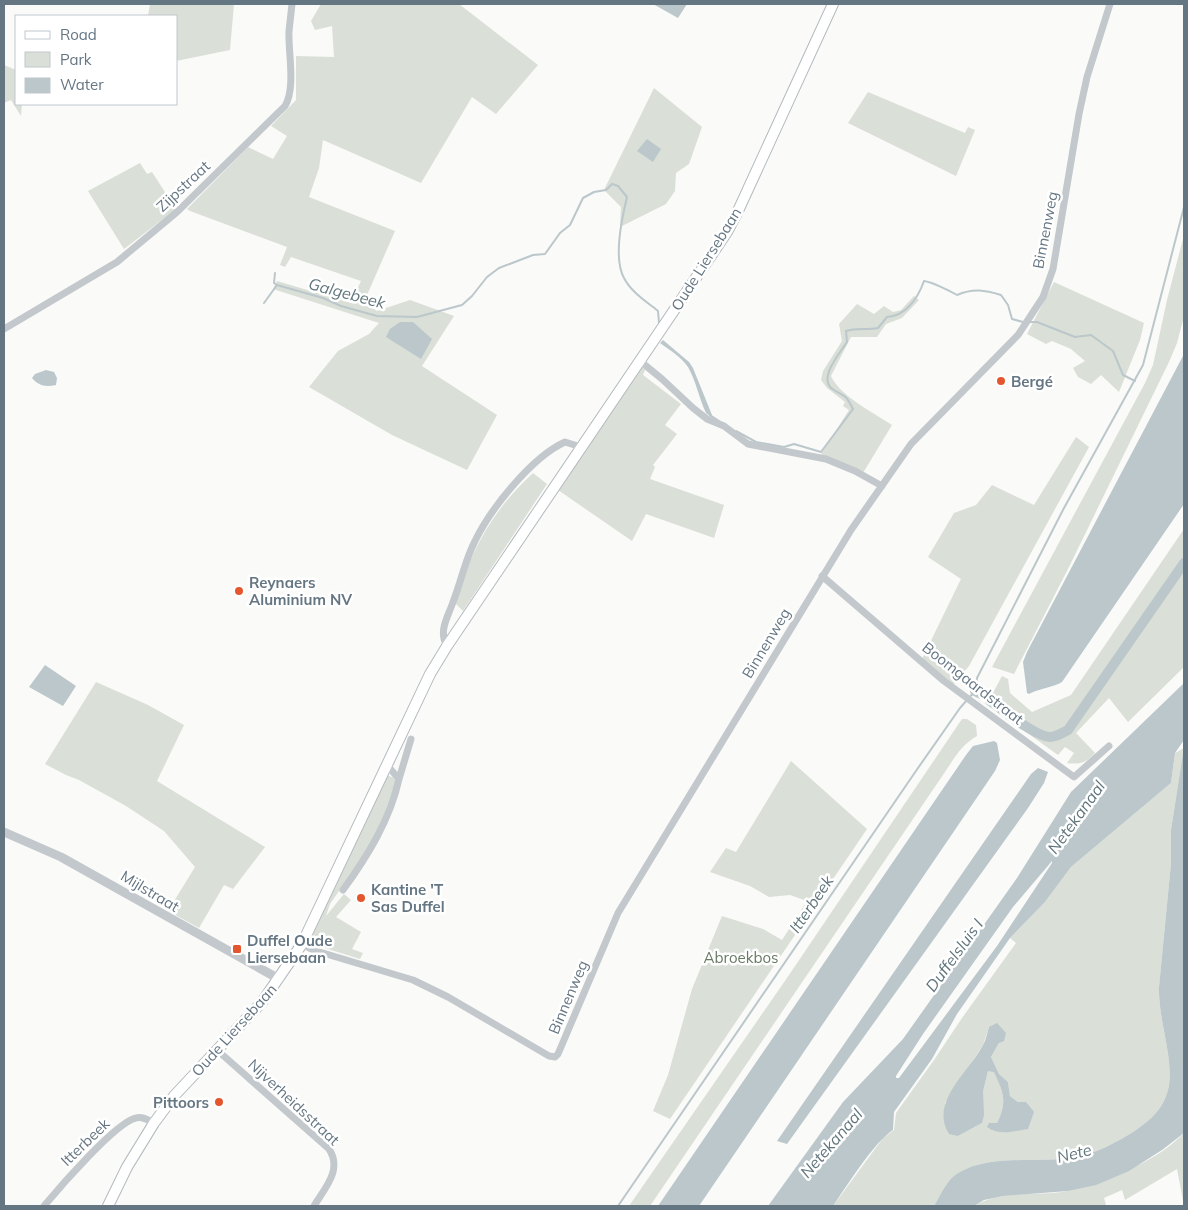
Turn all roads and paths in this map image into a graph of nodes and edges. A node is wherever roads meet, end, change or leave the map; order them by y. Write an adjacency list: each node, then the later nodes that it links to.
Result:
1 (292, 4): 4 (street, Zijpstraat)
2 (833, 4): 5 (main road, Oude Liersebaan)
3 (1110, 4): 7 (street, Binnenweg)
4 (4, 329)
5 (640, 360): 6 (main road, Oude Liersebaan); 7 (street)
6 (581, 447): 9 (main road, Oude Liersebaan); 9 (street)
7 (882, 486): 8 (street, Binnenweg)
8 (822, 576): 11 (street, Boomgaardstraat); 16 (street, Binnenweg)
9 (447, 646): 12 (main road, Oude Liersebaan)
10 (411, 739): 13 (street)
11 (1109, 746)
12 (386, 764): 13 (street); 16 (main road, Oude Liersebaan)
13 (399, 779): 15 (street)
14 (4, 832): 17 (street, Mijlstraat)
15 (343, 890)
16 (302, 944): 17 (main road, Oude Liersebaan)
17 (279, 980): 18 (main road, Oude Liersebaan)
18 (217, 1050): 19 (main road, Oude Liersebaan); 22 (street, Nijverheidsstraat)
19 (154, 1123): 20 (street, Itterbeek); 21 (main road, Oude Liersebaan)
20 (44, 1206)
21 (108, 1206)
22 (314, 1206)

